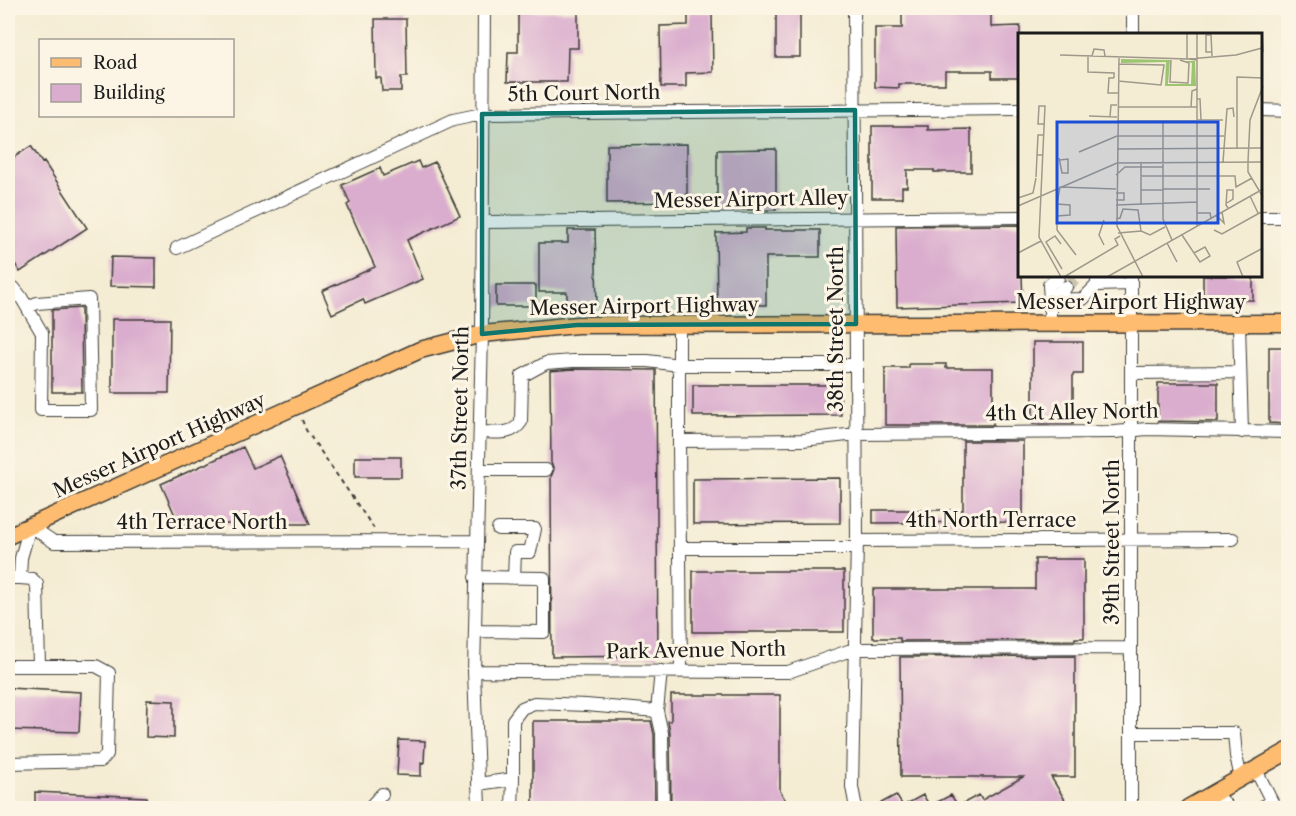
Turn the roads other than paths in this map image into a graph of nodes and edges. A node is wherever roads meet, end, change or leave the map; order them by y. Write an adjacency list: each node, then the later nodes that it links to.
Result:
1 (484, 8): 9 (street, 37th Street North)
2 (854, 8): 6 (street, 38th Street North)
3 (1132, 8): 4 (street)
4 (1132, 33)
5 (1018, 109): 6 (street, 5th Court North)
6 (855, 110): 9 (street, 5th Court North); 13 (street, 38th Street North)
7 (1263, 110): 8 (street)
8 (1288, 111)
9 (482, 114): 14 (street, 37th Street North); 15 (street, 5th Court North)
10 (1018, 217): 13 (street, Messer Airport Alley)
11 (1263, 217): 12 (street)
12 (1288, 217)
13 (855, 218): 14 (street, Messer Airport Alley); 27 (street, 38th Street North)
14 (483, 222): 28 (street, 37th Street North)
15 (177, 248)
16 (1097, 280): 17 (street); 20 (street)
17 (1131, 280): 22 (street, 39th Street North)
18 (1054, 281): 20 (street)
19 (14, 288): 21 (street)
20 (1050, 300): 23 (street)
21 (28, 308): 21 (street)
22 (1131, 322): 23 (main road, Messer Airport Highway); 24 (main road, Messer Airport Highway); 32 (street, 39th Street North)
23 (1050, 323): 27 (main road, Messer Airport Highway)
24 (1239, 323): 25 (main road, Messer Airport Highway); 31 (street)
25 (1288, 323)
26 (679, 324): 27 (main road, Messer Airport Highway); 28 (main road, Messer Airport Highway); 29 (street)
27 (856, 324): 30 (street, 38th Street North)
28 (482, 334): 34 (street, 37th Street North); 41 (main road, Messer Airport Highway)
29 (679, 365): 30 (street); 34 (street); 38 (street)
30 (856, 365): 37 (street, 38th Street North)
31 (1240, 372): 32 (street); 35 (street)
32 (1132, 374): 33 (street, 39th Street North)
33 (1132, 430): 35 (street, 4th Ct Alley North); 37 (street, 4th Ct Alley North); 44 (street, 39th Street North)
34 (480, 432): 39 (street, 37th Street North)
35 (1242, 432): 36 (street, 4th Ct Alley North)
36 (1288, 432)
37 (856, 434): 38 (street, 4th Ct Alley North); 47 (street, 38th Street North)
38 (679, 441): 48 (street)
39 (479, 470): 40 (street); 46 (street, 37th Street North)
40 (546, 470)
41 (30, 526): 43 (main road, Messer Airport Highway); 46 (street, 4th Terrace North); 49 (street)
42 (498, 529): 51 (street)
43 (8, 536)
44 (1132, 538): 45 (street, 4th North Terrace); 47 (street, 4th North Terrace); 53 (street, 39th Street North)
45 (1233, 539)
46 (476, 541): 50 (street, 37th Street North)
47 (857, 544): 48 (street, 4th North Terrace); 54 (street, 38th Street North)
48 (681, 548): 59 (street)
49 (14, 578): 56 (street)
50 (475, 578): 51 (street); 52 (street, 37th Street North)
51 (514, 578): 52 (street)
52 (475, 631): 57 (street, 37th Street North)
53 (1131, 648): 54 (street, Park Avenue North); 61 (street, 39th Street North)
54 (854, 649): 59 (street, Park Avenue North); 74 (street, 38th Street North)
55 (8, 666): 56 (street)
56 (39, 666): 63 (street)
57 (474, 671): 58 (street, Park Avenue North); 67 (street, 37th Street North)
58 (661, 671): 59 (street, Park Avenue North); 60 (street)
59 (681, 671)
60 (657, 711): 66 (street); 73 (street)
61 (1131, 733): 65 (street); 75 (street, 39th Street North)
62 (1287, 756): 64 (main road)
63 (8, 764)
64 (1256, 770): 65 (main road); 78 (street)
65 (1241, 778): 68 (main road)
66 (513, 779): 67 (street); 72 (street)
67 (478, 784): 71 (street, 37th Street North)
68 (1216, 792): 76 (main road); 77 (street)
69 (382, 794): 70 (street)
70 (369, 808)
71 (479, 808)
72 (512, 808)
73 (663, 808)
74 (856, 808)
75 (1131, 808)
76 (1188, 808)
77 (1228, 808)
78 (1260, 808)

